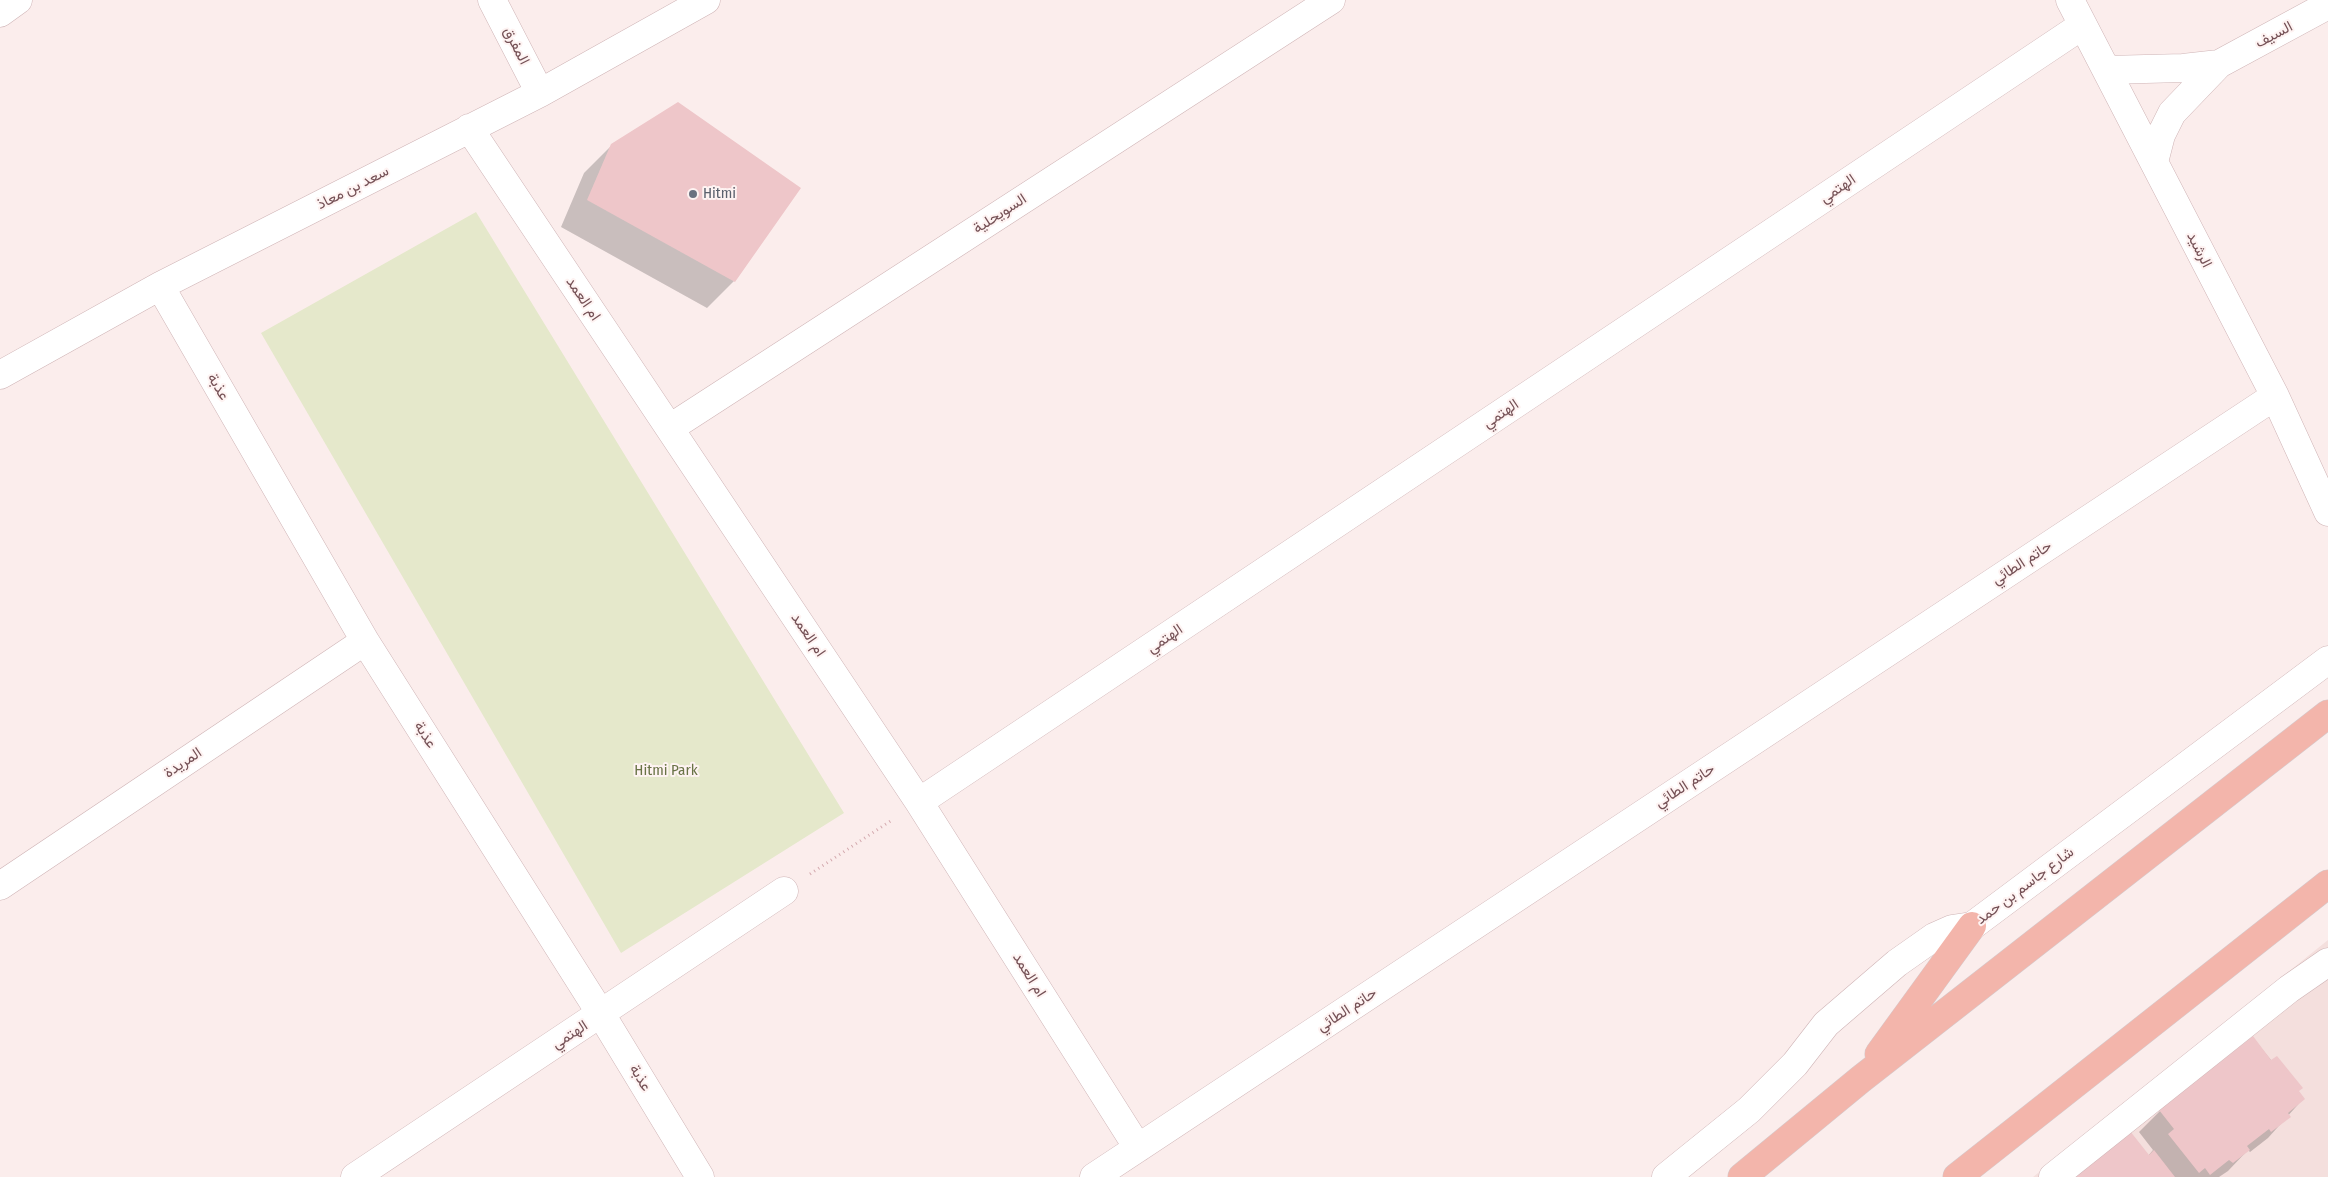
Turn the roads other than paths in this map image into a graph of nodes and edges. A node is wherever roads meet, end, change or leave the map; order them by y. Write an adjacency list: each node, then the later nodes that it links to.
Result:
1 (18, 0): 7 (street)
2 (492, 0): 11 (street, المفرق)
3 (706, 0): 11 (street, سعد بن معاذ)
4 (1331, 0): 17 (street, السويحلية)
5 (2070, 0): 8 (street, الرشيد)
6 (2328, 5): 9 (street, السيف)
7 (0, 13)
8 (2083, 25): 10 (street, الرشيد); 22 (street, الهتمي)
9 (2219, 64): 10 (street, السيف); 13 (street, السيف)
10 (2107, 70): 13 (street, الرشيد)
11 (540, 93): 12 (street, سعد بن معاذ)
12 (469, 128): 14 (street, سعد بن معاذ); 17 (street, ام العمد)
13 (2154, 162): 16 (street, الرشيد)
14 (160, 286): 15 (street, سعد بن معاذ); 19 (street, عذبة)
15 (0, 375)
16 (2275, 396): 18 (street, الرشيد); 30 (street, حاتم الطائي)
17 (670, 428): 22 (street, ام العمد)
18 (2327, 506)
19 (365, 641): 24 (street, المريدة); 28 (street, عذبة)
20 (2328, 660): 26 (street, شارع جاسم بن حمد)
21 (2328, 714): 29 (main road)
22 (919, 802): 30 (street, ام العمد)
23 (2328, 884): 36 (main road)
24 (0, 886)
25 (784, 891): 28 (street, الهتمي)
26 (1972, 926): 29 (main road); 34 (street, شارع جاسم بن حمد)
27 (2328, 962): 37 (street)
28 (602, 1014): 31 (street, الهتمي); 32 (street, عذبة)
29 (1861, 1079): 35 (main road)
30 (1138, 1148): 33 (street, حاتم الطائي)
31 (355, 1177)
32 (700, 1177)
33 (1094, 1177)
34 (1666, 1177)
35 (1742, 1177)
36 (1957, 1177)
37 (2053, 1177)

